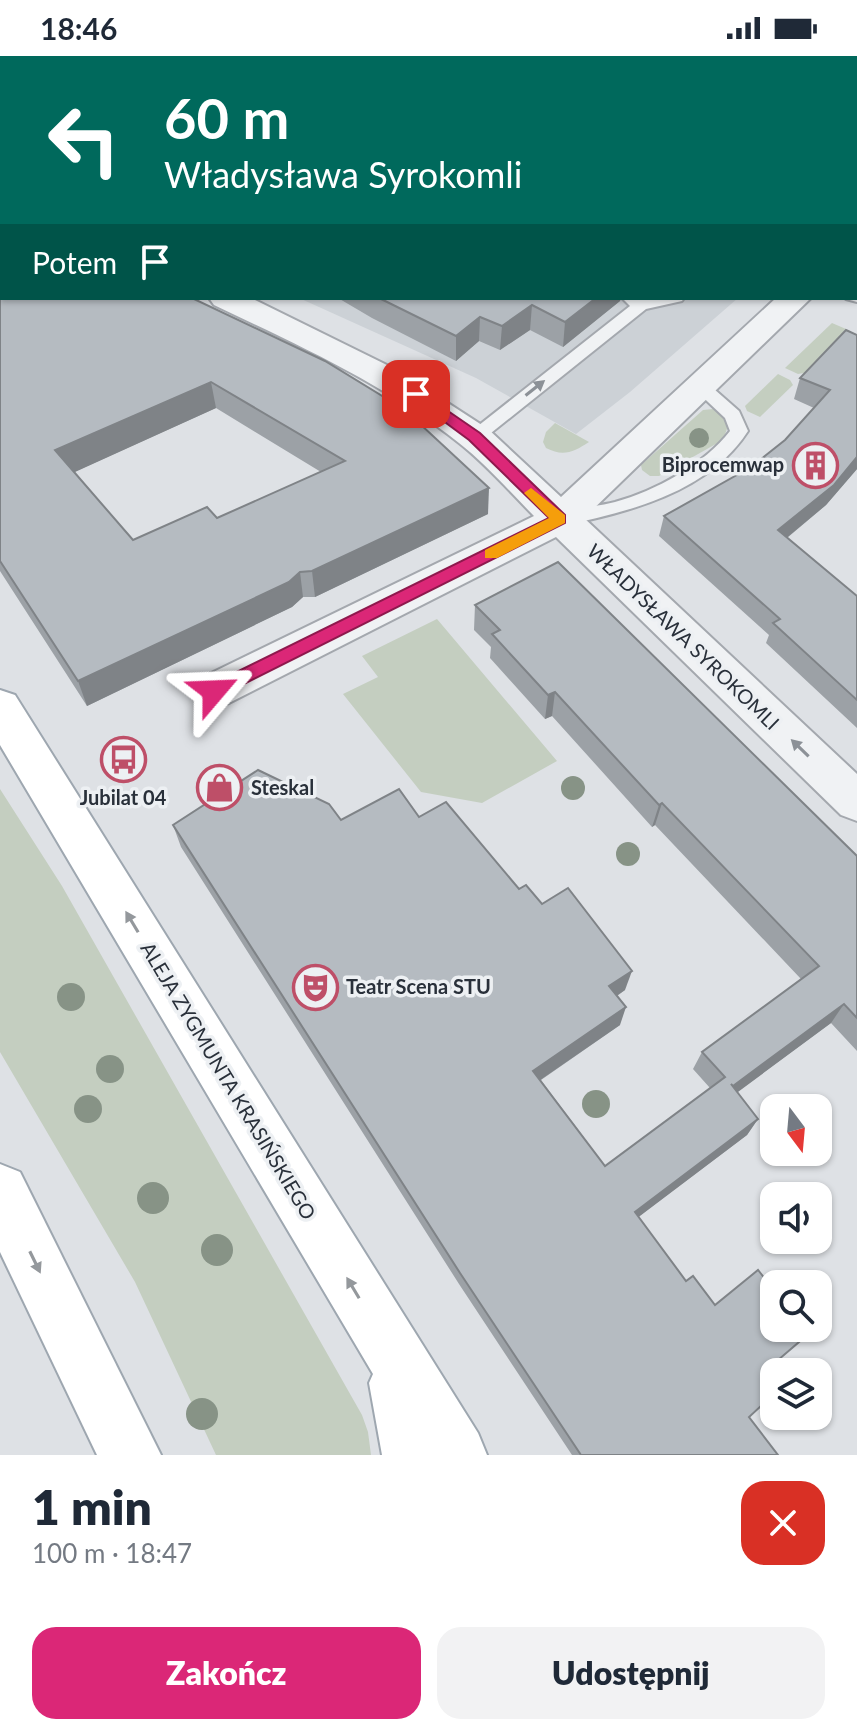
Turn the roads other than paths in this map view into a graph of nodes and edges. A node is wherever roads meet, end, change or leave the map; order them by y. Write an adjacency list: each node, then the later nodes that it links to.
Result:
1 (229, 300): 5 (street, WŁADYSŁAWA SYROKOMLI)
2 (793, 300): 4 (street)
3 (634, 301): 5 (lane, one-way to 3)
4 (700, 386): 6 (street); 6 (lane)
5 (475, 437): 6 (street, WŁADYSŁAWA SYROKOMLI)
6 (560, 519): 7 (street); 9 (street, WŁADYSŁAWA SYROKOMLI, one-way to 6)
7 (214, 691)
8 (0, 707): 11 (main road, ALEJA ZYGMUNTA KRASIŃSKIEGO, one-way to 8)
9 (857, 802)
10 (0, 1192): 12 (main road, one-way to 12)
11 (393, 1355): 13 (main road); 14 (main road, ALEJA ZYGMUNTA KRASIŃSKIEGO)
12 (130, 1455)
13 (413, 1455)
14 (456, 1455)

